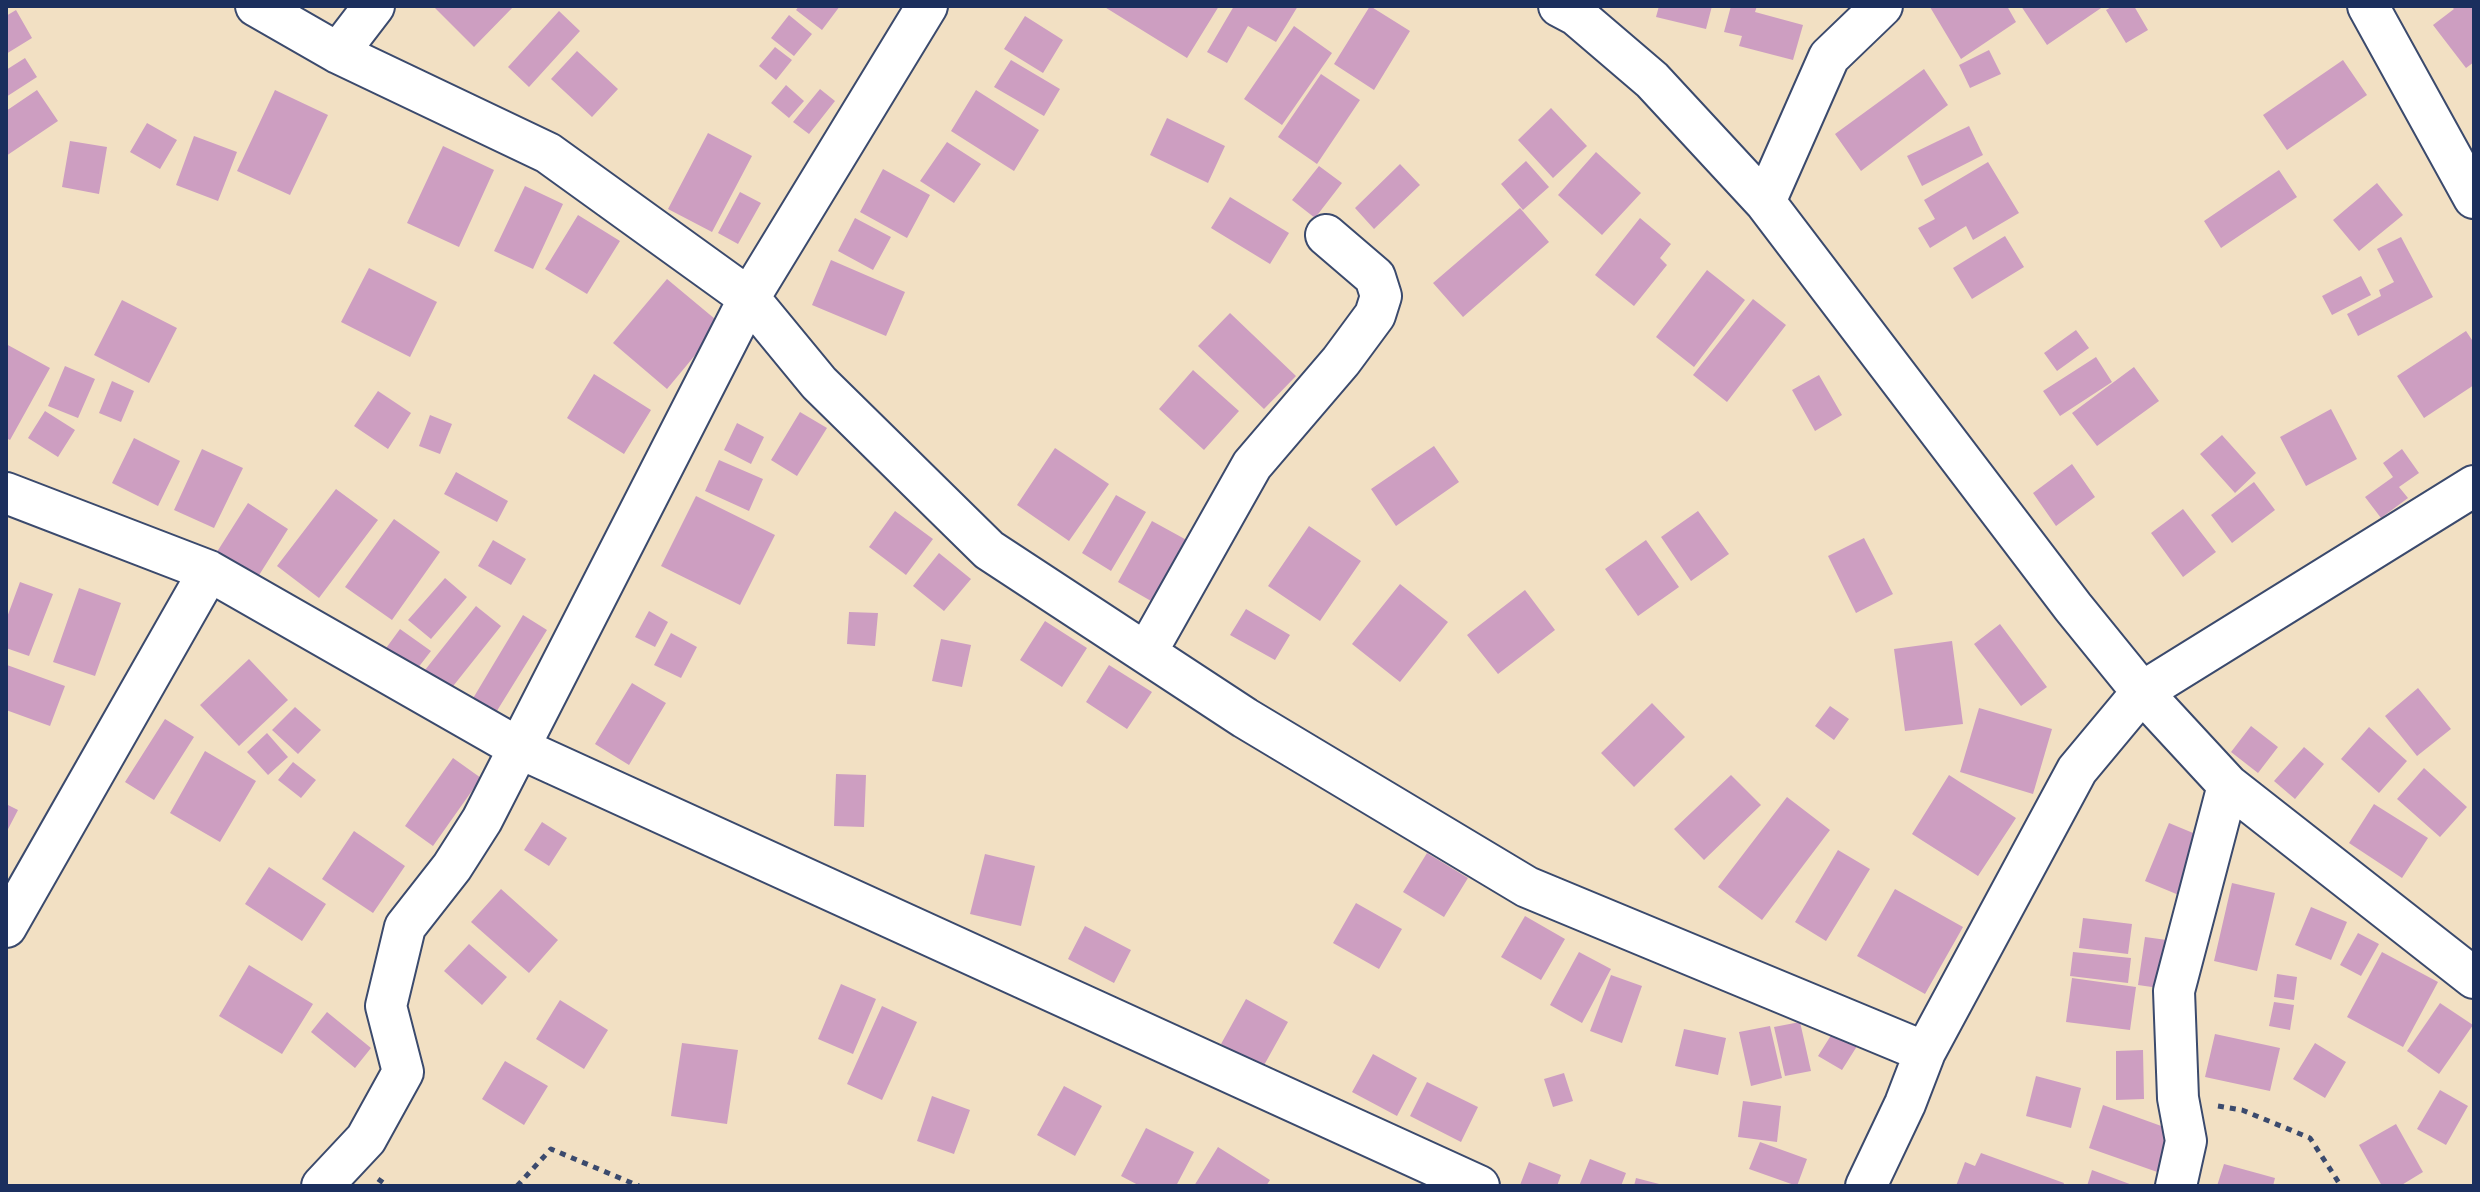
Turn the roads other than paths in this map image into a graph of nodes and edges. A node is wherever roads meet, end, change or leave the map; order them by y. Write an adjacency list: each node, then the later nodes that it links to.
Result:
1 (256, 6): 7 (street)
2 (374, 6): 7 (street)
3 (927, 6): 11 (street)
4 (1559, 6): 9 (street)
5 (1882, 6): 9 (street)
6 (2368, 6): 8 (street)
7 (338, 53): 11 (street)
8 (2474, 198)
9 (1765, 202): 16 (street)
10 (1326, 235): 15 (street)
11 (749, 298): 15 (street); 17 (street)
12 (2474, 486): 16 (street)
13 (6, 493): 14 (street)
14 (209, 571): 17 (street); 19 (street)
15 (1146, 653): 21 (street)
16 (2142, 692): 18 (street); 21 (street)
17 (517, 747): 22 (street); 23 (street)
18 (2228, 785): 20 (street); 25 (street)
19 (6, 927)
20 (2474, 978)
21 (1925, 1052): 24 (street)
22 (322, 1186)
23 (1479, 1186)
24 (1866, 1186)
25 (2176, 1186)

